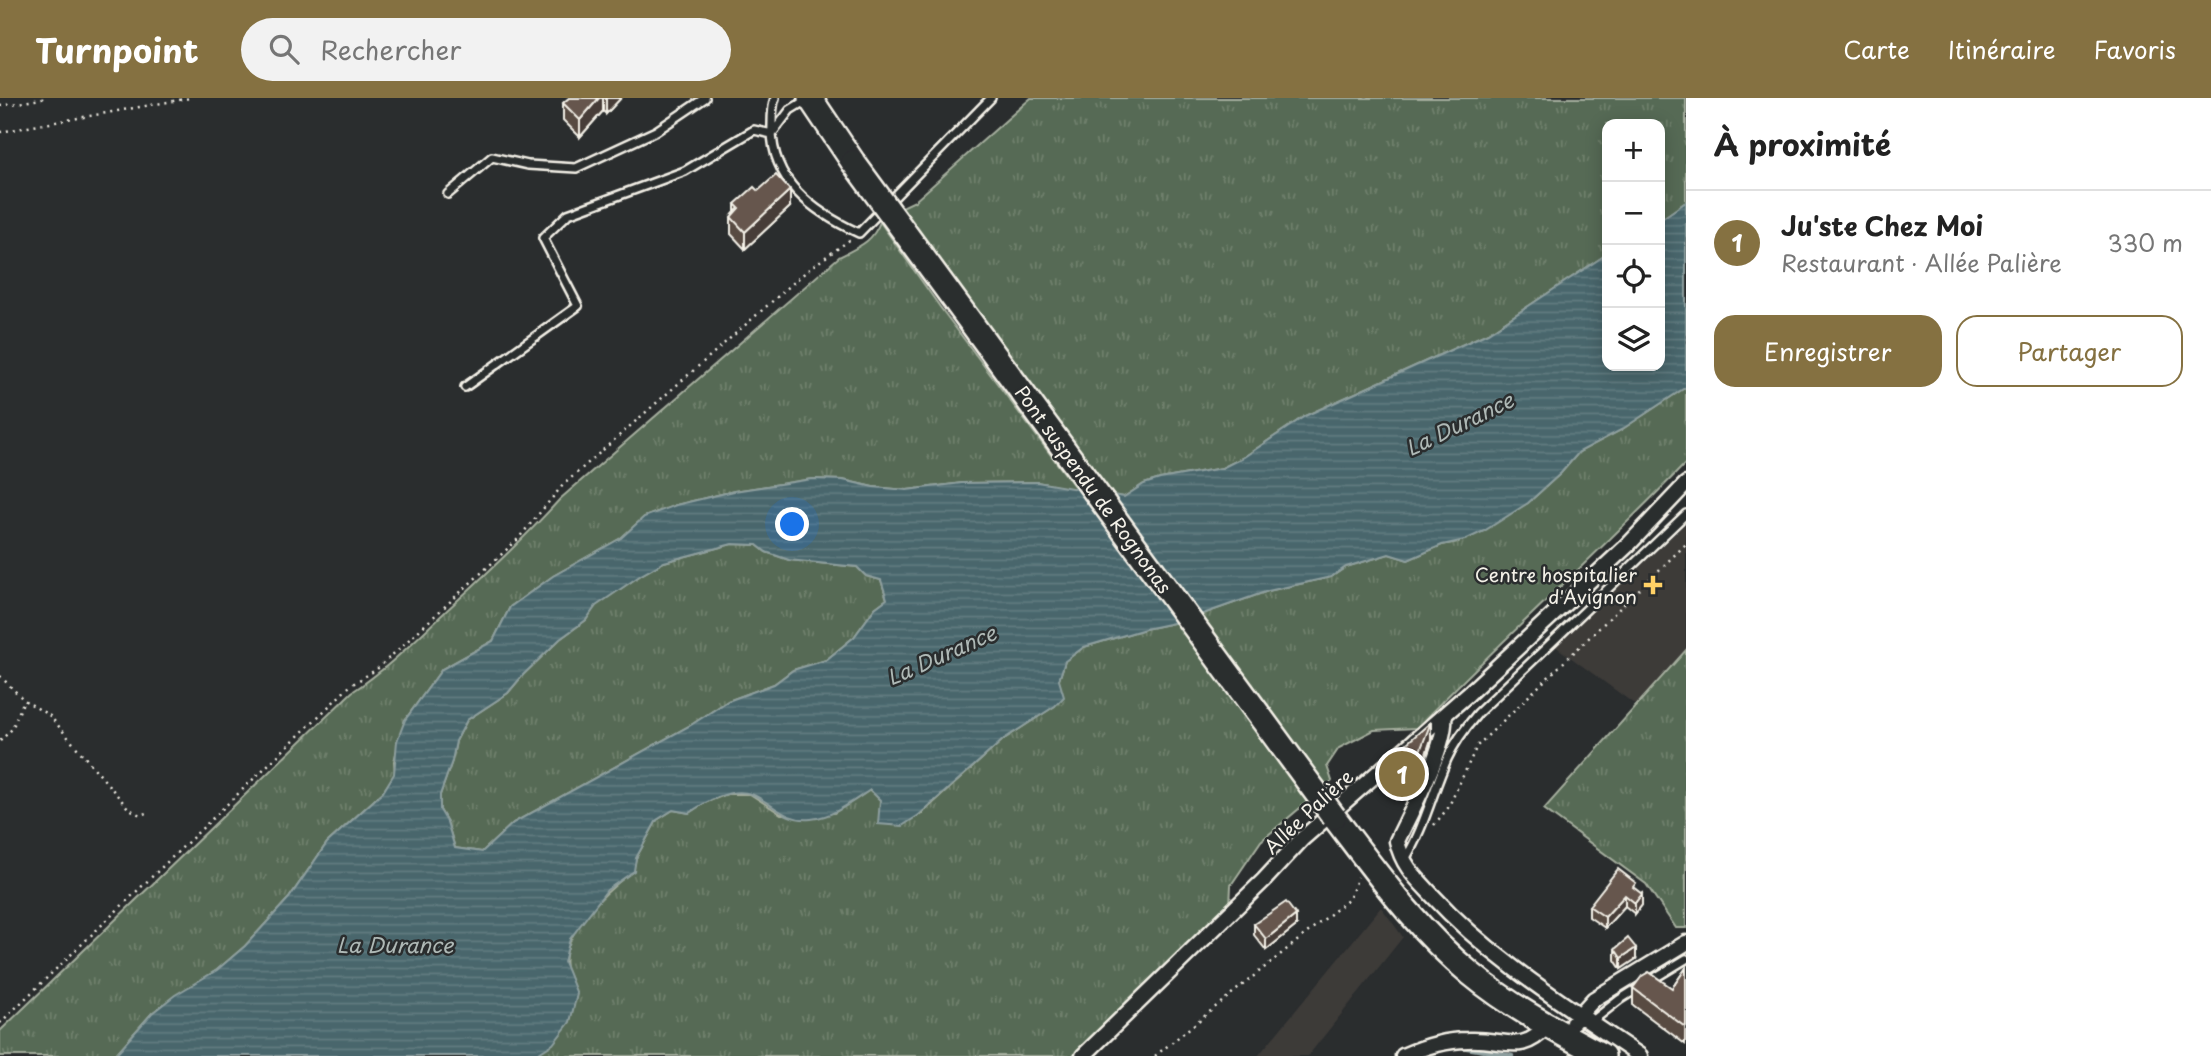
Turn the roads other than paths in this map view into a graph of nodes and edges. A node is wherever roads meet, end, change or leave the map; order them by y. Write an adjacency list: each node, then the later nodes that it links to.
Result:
1 (705, 98): 6 (lane)
2 (810, 98): 5 (lane); 15 (main road, Pont suspendu de Rognonas, bridge)
3 (990, 98): 5 (lane)
4 (772, 99): 5 (lane)
5 (772, 134): 7 (lane)
6 (448, 194)
7 (465, 387)
8 (1686, 484): 10 (street, Allée Palière)
9 (1686, 514): 11 (lane)
10 (1444, 715): 11 (street); 16 (street, Allée Palière)
11 (1404, 862): 14 (street)
12 (1686, 943): 14 (street)
13 (1686, 960): 14 (lane)
14 (1584, 1019): 15 (street); 19 (street)
15 (1556, 1030): 17 (street); 18 (main road, Pont suspendu de Rognonas)
16 (1083, 1056)
17 (1403, 1056)
18 (1603, 1056)
19 (1640, 1056)

